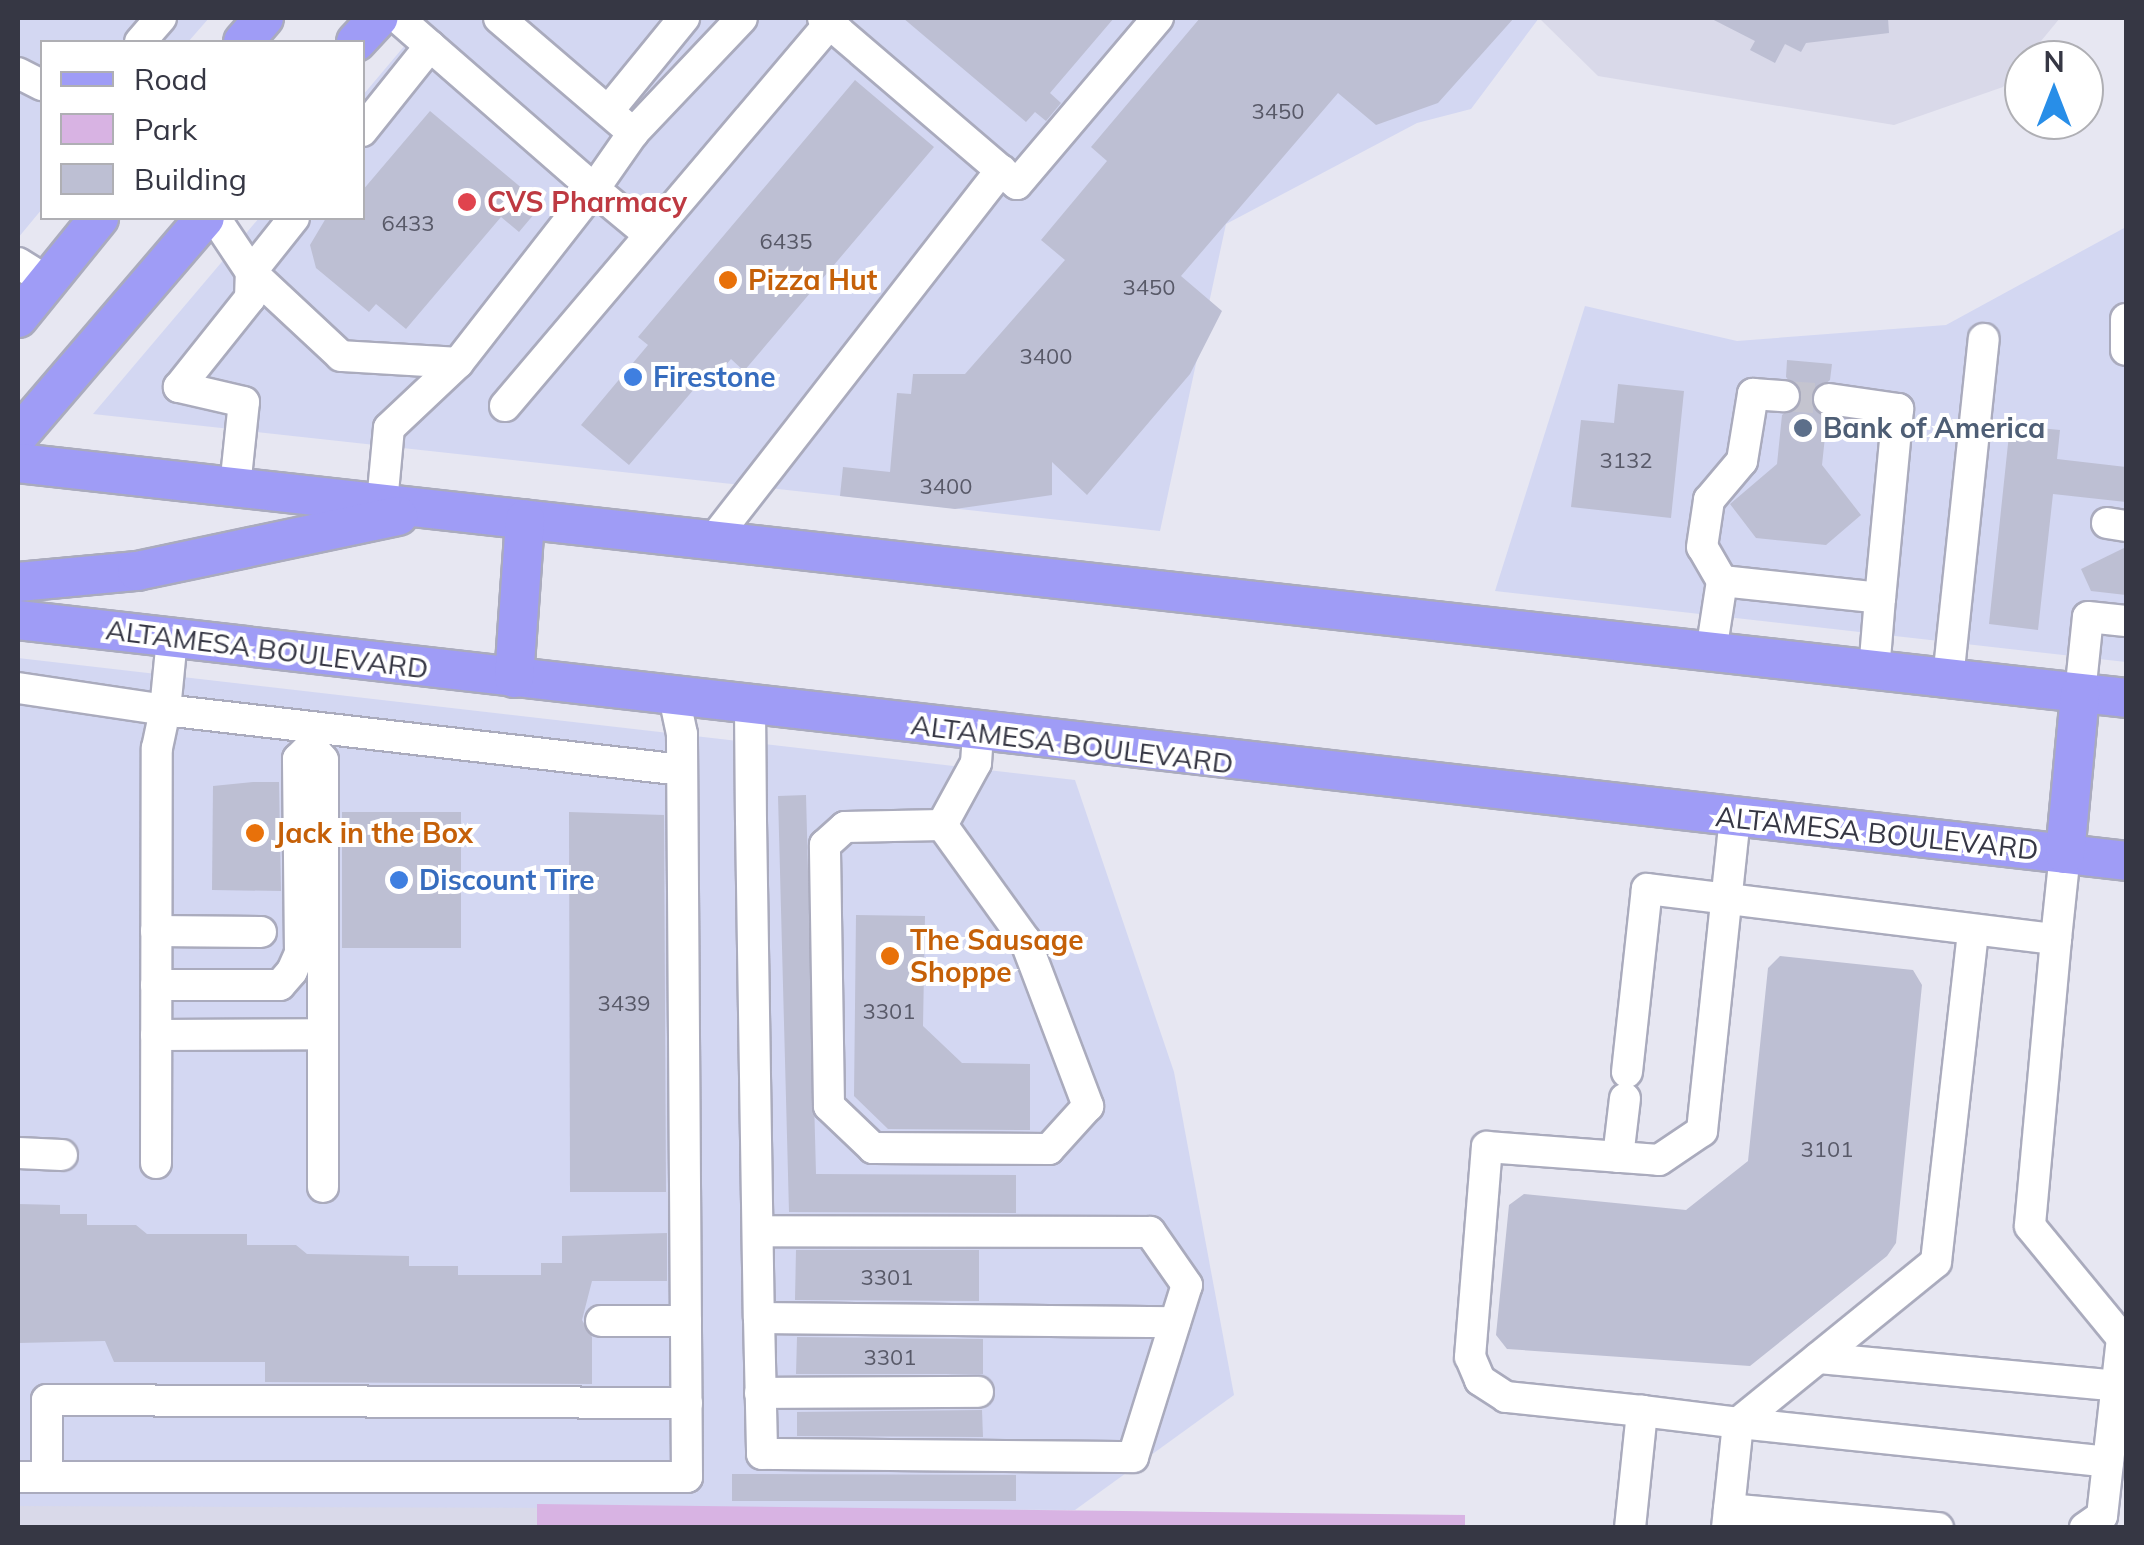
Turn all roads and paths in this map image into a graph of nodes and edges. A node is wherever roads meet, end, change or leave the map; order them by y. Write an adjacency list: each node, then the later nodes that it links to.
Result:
1 (162, 18): 10 (lane)
2 (264, 18): 11 (main road)
3 (378, 18): 12 (main road)
4 (499, 18): 15 (lane)
5 (684, 18): 15 (lane)
6 (742, 18): 17 (lane)
7 (1158, 18): 18 (lane)
8 (827, 20): 18 (lane); 24 (lane)
9 (420, 29): 16 (lane); 19 (lane)
10 (142, 40)
11 (246, 40)
12 (358, 40)
13 (18, 72): 14 (lane)
14 (40, 84)
15 (608, 110): 17 (lane)
16 (365, 127)
17 (633, 133): 19 (lane)
18 (1001, 170): 41 (lane)
19 (594, 189): 24 (lane); 31 (lane)
20 (97, 220): 25 (main road)
21 (203, 220): 35 (main road)
22 (216, 220): 26 (lane)
23 (292, 220): 26 (lane)
24 (647, 233): 34 (lane)
25 (32, 272): 27 (main road)
26 (250, 272): 31 (lane); 37 (lane)
27 (18, 318)
28 (2126, 318): 30 (lane)
29 (1984, 340): 51 (lane)
30 (2126, 350)
31 (458, 363): 38 (lane)
32 (1784, 396): 42 (lane)
33 (1828, 399): 44 (lane)
34 (505, 406)
35 (18, 436)
36 (18, 463): 37 (main road)
37 (235, 487): 38 (main road)
38 (382, 504): 39 (main road)
39 (430, 509): 40 (main road); 43 (main road)
40 (525, 520): 41 (main road); 50 (main road)
41 (713, 540): 48 (main road)
42 (1722, 581): 44 (lane); 48 (lane)
43 (18, 582)
44 (1880, 598): 49 (lane)
45 (18, 620): 47 (main road, ALTAMESA BOULEVARD)
46 (2126, 622): 53 (lane)
47 (172, 638): 50 (main road, ALTAMESA BOULEVARD); 57 (lane)
48 (1711, 652): 49 (main road)
49 (1874, 671): 51 (main road)
50 (514, 678): 54 (main road, ALTAMESA BOULEVARD)
51 (1948, 679): 53 (main road)
52 (18, 688): 57 (lane)
53 (2080, 694): 55 (main road); 63 (main road)
54 (674, 698): 56 (main road, ALTAMESA BOULEVARD); 60 (lane)
55 (2126, 698)
56 (750, 707): 58 (main road, ALTAMESA BOULEVARD); 78 (lane)
57 (165, 710): 59 (lane); 67 (lane)
58 (978, 734): 61 (main road, ALTAMESA BOULEVARD); 62 (lane)
59 (312, 738): 60 (lane); 70 (lane); 72 (lane)
60 (682, 770): 81 (lane)
61 (1735, 818): 63 (main road, ALTAMESA BOULEVARD); 65 (lane)
62 (942, 826): 62 (lane)
63 (2065, 854): 64 (main road, ALTAMESA BOULEVARD); 69 (lane)
64 (2126, 861)
65 (1726, 898): 66 (lane); 75 (lane); 75 (lane)
66 (1973, 930): 69 (lane); 83 (lane)
67 (156, 931): 68 (lane); 70 (lane)
68 (261, 932)
69 (2056, 939): 84 (lane)
70 (156, 986): 71 (lane)
71 (156, 1034): 72 (lane); 76 (lane)
72 (324, 1034): 77 (lane)
73 (18, 1153): 74 (lane)
74 (62, 1155)
75 (1618, 1157): 88 (lane)
76 (156, 1163)
77 (324, 1187)
78 (758, 1230): 79 (lane); 82 (lane)
79 (759, 1318): 82 (lane); 86 (lane)
80 (601, 1320): 81 (lane)
81 (686, 1321): 87 (lane)
82 (1175, 1322): 86 (lane)
83 (1818, 1358): 84 (lane); 89 (lane)
84 (2117, 1386): 90 (lane)
85 (978, 1392): 86 (lane)
86 (760, 1393)
87 (687, 1403): 91 (lane); 91 (lane)
88 (1642, 1411): 89 (lane); 93 (lane)
89 (1738, 1423): 90 (lane); 92 (lane)
90 (2108, 1462): 95 (lane)
91 (32, 1477)
92 (1728, 1518): 94 (lane)
93 (1630, 1528)
94 (1938, 1528)
95 (2085, 1528)

